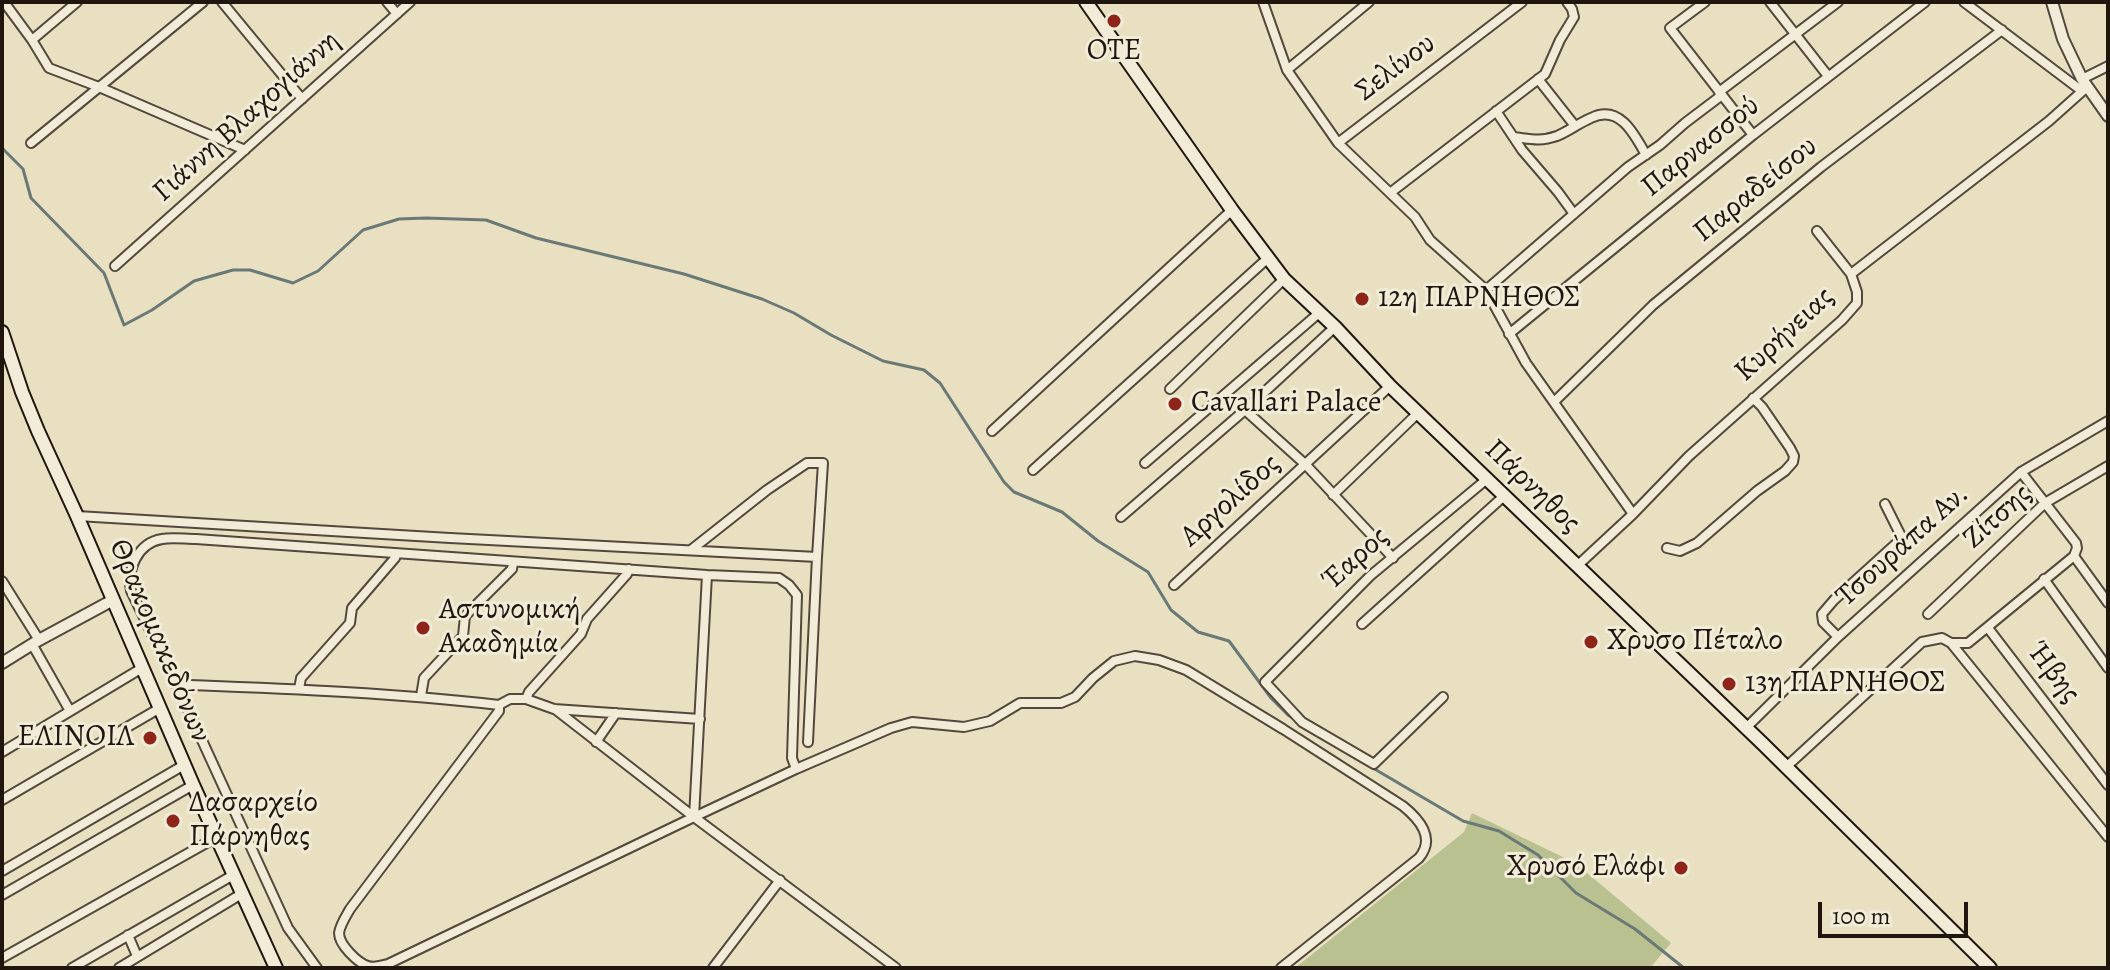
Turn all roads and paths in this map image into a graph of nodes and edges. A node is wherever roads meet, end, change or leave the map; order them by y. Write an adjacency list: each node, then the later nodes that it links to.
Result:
1 (4, 2): 22 (street)
2 (77, 2): 22 (street)
3 (203, 2): 28 (street)
4 (222, 2): 30 (street)
5 (387, 2): 19 (street)
6 (410, 2): 19 (street, Γιάννη Βλαχογιάννη)
7 (1086, 2): 41 (main road, Πάρνηθος)
8 (1263, 2): 24 (street)
9 (1369, 2): 24 (street)
10 (1522, 2): 37 (street, Σελίνου)
11 (1567, 2): 26 (street)
12 (1705, 2): 29 (street)
13 (1770, 2): 21 (street)
14 (1838, 2): 21 (street)
15 (1925, 2): 25 (street, Παρνασσού)
16 (1964, 2): 18 (street)
17 (2052, 2): 27 (street)
18 (1977, 6): 20 (street)
19 (397, 14): 30 (street, Γιάννη Βλαχογιάννη)
20 (2002, 30): 27 (street); 56 (street, Παραδείσου)
21 (1795, 34): 25 (street); 29 (street)
22 (32, 40): 28 (street)
23 (2108, 66): 27 (street, Κυρήνειας)
24 (1287, 70): 37 (street)
25 (1828, 76): 34 (street, Παρνασσού)
26 (1538, 79): 31 (street); 33 (street)
27 (2084, 83): 32 (street); 46 (street, Κυρήνειας)
28 (99, 87): 36 (street); 38 (street)
29 (1721, 93): 34 (street); 39 (street)
30 (302, 99): 38 (street, Γιάννη Βλαχογιάννη)
31 (1496, 111): 35 (street); 40 (street)
32 (2108, 116)
33 (1575, 126): 35 (street); 39 (street)
34 (1753, 135): 52 (street, Παρνασσού)
35 (1514, 137): 42 (street)
36 (31, 143)
37 (1338, 143): 40 (street)
38 (245, 150): 45 (street, Γιάννη Βλαχογιάννη)
39 (1646, 155): 42 (street)
40 (1390, 193): 48 (street)
41 (1232, 210): 44 (main road, Πάρνηθος); 60 (street)
42 (1574, 214): 48 (street)
43 (1817, 231): 46 (street)
44 (1268, 258): 47 (main road, Πάρνηθος); 64 (street)
45 (115, 266)
46 (1851, 274): 55 (street, Κυρήνειας)
47 (1284, 279): 49 (main road, Πάρνηθος); 54 (street)
48 (1486, 290): 52 (street)
49 (1319, 313): 50 (main road, Πάρνηθος); 61 (street)
50 (1335, 327): 53 (main road, Πάρνηθος); 57 (street)
51 (2, 332): 72 (main road, Θρακομακεδόνων)
52 (1509, 334): 56 (street)
53 (1390, 386): 58 (main road, Πάρνηθος); 62 (street, Αργολίδος)
54 (1170, 389)
55 (1753, 398): 71 (street, Κυρήνειας); 74 (street)
56 (1554, 402): 71 (street)
57 (1245, 410): 62 (street); 73 (street)
58 (1418, 413): 66 (main road, Πάρνηθος); 67 (street)
59 (2108, 421): 65 (street, Τσουράπα Αν.)
60 (992, 431)
61 (1145, 463)
62 (1306, 465): 67 (street); 86 (street, Αργολίδος)
63 (2108, 466): 69 (street, Ζίτσης)
64 (1033, 470)
65 (2021, 472): 69 (street); 92 (street, Τσουράπα Αν.)
66 (1487, 479): 68 (main road, Πάρνηθος); 79 (street, Έαρος)
67 (1333, 495): 79 (street)
68 (1504, 496): 81 (main road, Πάρνηθος); 90 (street)
69 (2045, 503): 77 (street); 89 (street, Ζίτσης)
70 (1885, 504): 92 (street)
71 (1633, 514): 81 (street, Κυρήνειας)
72 (77, 516): 75 (street); 87 (main road, Θρακομακεδόνων)
73 (1121, 517)
74 (1667, 548)
75 (691, 550): 78 (street); 78 (street)
76 (396, 555): 80 (street); 98 (street); 99 (street)
77 (2074, 556): 84 (street); 88 (street)
78 (817, 557): 111 (street)
79 (1393, 558): 101 (street, Έαρος)
80 (513, 563): 82 (street); 100 (street)
81 (1577, 566): 109 (main road, Πάρνηθος)
82 (629, 569): 83 (street); 102 (street)
83 (707, 575): 108 (street); 115 (street)
84 (2044, 579): 91 (street); 97 (street)
85 (2, 581): 93 (street)
86 (1174, 585)
87 (113, 600): 93 (street); 96 (main road, Θρακομακεδόνων)
88 (2108, 603)
89 (1928, 614)
90 (1362, 624)
91 (1988, 628): 94 (street); 117 (street, Ήβης)
92 (1838, 637): 109 (street, Τσουράπα Αν.)
93 (35, 642): 95 (street); 106 (street)
94 (1951, 643): 114 (street); 121 (street)
95 (2, 663)
96 (142, 668): 104 (main road, Θρακομακεδόνων); 106 (street)
97 (2108, 668)
98 (299, 689): 99 (street); 100 (street)
99 (179, 690): 135 (street)
100 (421, 696): 103 (street)
101 (1443, 697)
102 (526, 699): 103 (street); 105 (street)
103 (499, 705): 130 (street)
104 (160, 708): 113 (main road, Θρακομακεδόνων); 118 (street)
105 (554, 709): 107 (street); 110 (street)
106 (70, 711): 112 (street)
107 (616, 713): 108 (street); 110 (street)
108 (700, 719): 119 (street)
109 (1745, 729): 114 (main road, Πάρνηθος)
110 (596, 742): 119 (street)
111 (808, 742)
112 (2, 752)
113 (184, 765): 116 (main road, Θρακομακεδόνων); 122 (street)
114 (1785, 768): 138 (main road, Πάρνηθος)
115 (796, 769): 119 (street); 137 (street)
116 (193, 785): 120 (main road, Θρακομακεδόνων); 126 (street)
117 (2108, 785)
118 (2, 800)
119 (694, 817): 124 (street); 130 (street)
120 (217, 837): 123 (main road, Θρακομακεδόνων); 129 (street)
121 (2108, 837)
122 (2, 871)
123 (235, 874): 125 (main road, Θρακομακεδόνων); 127 (street)
124 (780, 880): 131 (street); 136 (street)
125 (243, 893): 128 (street); 134 (main road, Θρακομακεδόνων)
126 (2, 895)
127 (128, 935): 128 (street); 132 (street)
128 (137, 956): 133 (street)
129 (2, 958)
130 (363, 967)
131 (894, 967)
132 (72, 968)
133 (119, 968)
134 (276, 968)
135 (317, 968)
136 (713, 968)
137 (1281, 968)
138 (1990, 968)

